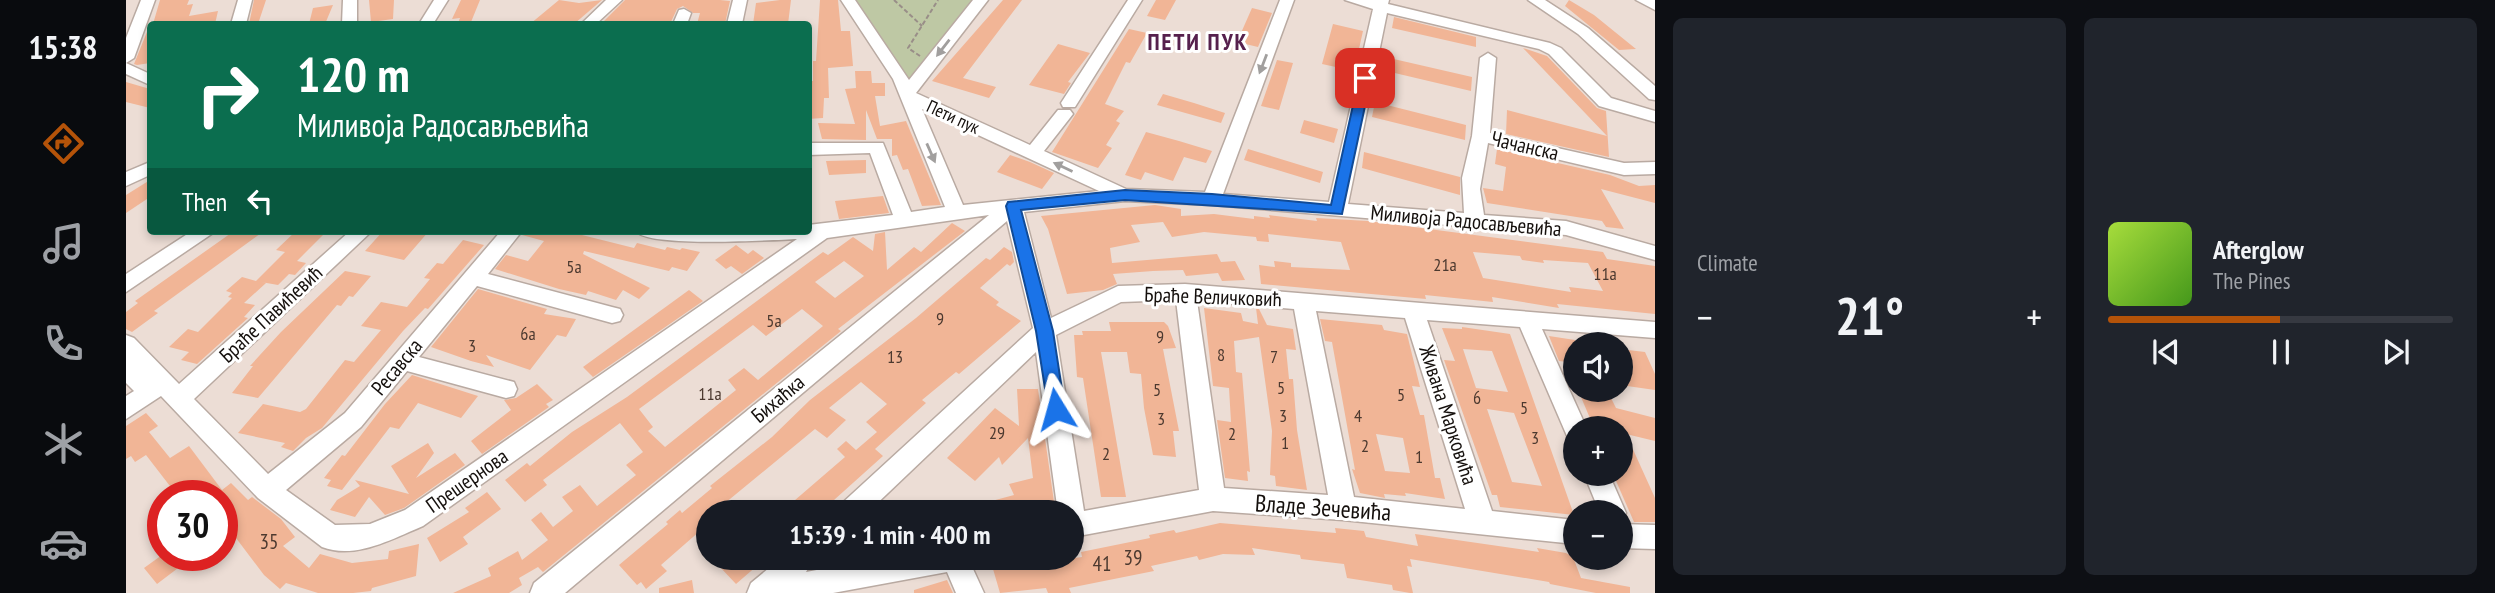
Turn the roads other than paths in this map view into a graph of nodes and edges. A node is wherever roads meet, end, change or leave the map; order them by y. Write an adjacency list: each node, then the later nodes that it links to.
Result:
1 (148, 0): 21 (street)
2 (245, 0): 16 (street)
3 (350, 0): 17 (street)
4 (441, 0): 18 (street)
5 (615, 0): 19 (street)
6 (740, 0): 20 (street)
7 (848, 0): 26 (street)
8 (981, 0): 26 (street, Пети пук, one-way to 26)
9 (1135, 0): 30 (street)
10 (1287, 0): 35 (street, one-way to 35)
11 (1352, 0): 14 (street)
12 (1535, 0): 25 (street)
13 (1643, 0): 15 (street)
14 (1381, 3): 27 (street); 37 (street)
15 (1655, 6)
16 (240, 21)
17 (350, 21)
18 (428, 21)
19 (591, 21)
20 (736, 21)
21 (126, 58)
22 (1488, 58): 28 (street)
23 (126, 68): 24 (street)
24 (147, 78)
25 (1655, 94)
26 (906, 95): 30 (street, Пети пук); 38 (street, one-way to 38)
27 (1655, 117)
28 (1481, 135): 32 (street, Чачанска); 40 (street, Чачанска)
29 (812, 149): 39 (street)
30 (1033, 153): 34 (street, Пети пук, one-way to 30)
31 (147, 169): 33 (street)
32 (1655, 169)
33 (128, 177)
34 (1125, 195): 35 (street, Миливоја Радосављевића); 36 (street, Миливоја Радосављевића)
35 (1212, 199): 37 (street, Миливоја Радосављевића)
36 (1013, 206): 38 (street, Миливоја Радосављевића); 55 (street); 76 (street, Бихаћка)
37 (1337, 210): 40 (street, Миливоја Радосављевића)
38 (957, 212): 39 (street, Миливоја Радосављевића)
39 (904, 219): 42 (street, Миливоја Радосављевића)
40 (1476, 220): 46 (street, Миливоја Радосављевића)
41 (812, 232): 42 (street, Миливоја Радосављевића)
42 (822, 232): 63 (street, Прешернова)
43 (200, 235): 48 (street)
44 (357, 235): 60 (street, Браће Павићевић)
45 (508, 235): 47 (street, Ресавска)
46 (1655, 253)
47 (471, 277): 52 (street); 57 (street, Ресавска)
48 (126, 284)
49 (1185, 292): 50 (street, Браће Величковић); 55 (street, Браће Величковић); 64 (street)
50 (1303, 300): 51 (street, Браће Величковић); 67 (street)
51 (1413, 309): 53 (street, Браће Величковић); 68 (street, Живана Марковића)
52 (611, 315)
53 (1528, 322): 54 (street, Браће Величковић); 62 (street)
54 (1655, 330)
55 (1044, 331): 65 (street, Браће Величковић); 66 (street)
56 (126, 344): 60 (street, Прешернова)
57 (402, 361): 59 (street); 63 (street, Ресавска)
58 (126, 369): 60 (street)
59 (506, 389)
60 (165, 390): 61 (street, Браће Павићевић); 63 (street, Прешернова)
61 (126, 410)
62 (1569, 416)
63 (267, 490)
64 (1213, 499): 67 (street, Владе Зечевића); 69 (street, Владе Зечевића)
65 (863, 500)
66 (1069, 500)
67 (1343, 508): 68 (street, Владе Зечевића)
68 (1482, 521): 70 (street, Владе Зечевића)
69 (1084, 523)
70 (1563, 531)
71 (1633, 532): 72 (street)
72 (1655, 537)
73 (788, 570): 77 (street)
74 (888, 570): 77 (street)
75 (959, 570): 78 (street)
76 (544, 593)
77 (763, 593)
78 (970, 593)

